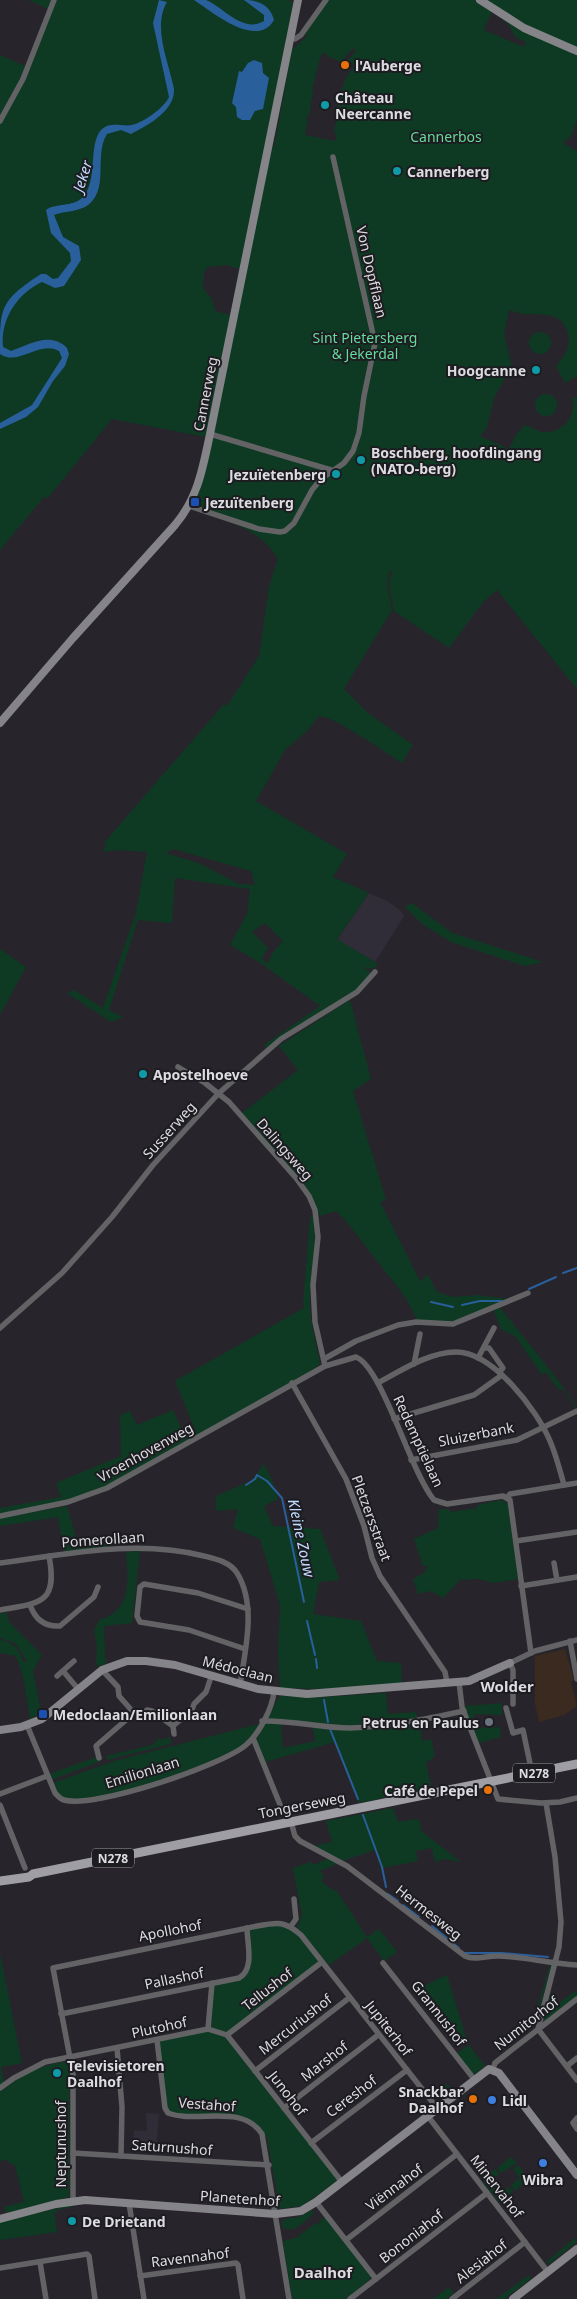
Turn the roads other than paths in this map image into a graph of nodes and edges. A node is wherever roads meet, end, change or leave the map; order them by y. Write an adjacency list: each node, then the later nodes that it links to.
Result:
1 (54, 0): 7 (street)
2 (326, 0): 5 (street)
3 (480, 0): 6 (street)
4 (297, 3): 5 (street, Cannerweg)
5 (290, 38): 9 (street, Cannerweg)
6 (577, 51)
7 (0, 121)
8 (333, 157): 10 (street, Von Dopfflaan)
9 (210, 434): 10 (street); 11 (street, Cannerweg)
10 (331, 470): 11 (street, Von Dopfflaan)
11 (189, 506): 12 (street, Cannerweg)
12 (0, 723)
13 (375, 972): 15 (street, Susserweg)
14 (178, 1067): 15 (street, Dalingsweg)
15 (219, 1093): 17 (street, Susserweg); 22 (street, Dalingsweg)
16 (528, 1293): 22 (street)
17 (0, 1328)
18 (494, 1328): 20 (street)
19 (420, 1334): 23 (street)
20 (484, 1348): 21 (street); 25 (street)
21 (478, 1358): 23 (street); 25 (street)
22 (324, 1359): 24 (street, Dalingsweg)
23 (414, 1364): 27 (street)
24 (325, 1366): 26 (street, Redemptielaan); 27 (street, Redemptielaan)
25 (500, 1374): 29 (street); 30 (street)
26 (292, 1383): 35 (street, Vroenhovenweg); 60 (street, Pletzersstraat)
27 (378, 1383): 29 (street, Redemptielaan)
28 (577, 1411): 30 (street, Sluizerbank)
29 (394, 1419): 31 (street, Redemptielaan)
30 (544, 1428): 31 (street, Sluizerbank); 33 (street)
31 (411, 1460): 34 (street, Redemptielaan)
32 (577, 1483): 33 (street, Redemptielaan)
33 (564, 1485): 34 (street, Redemptielaan)
34 (508, 1498): 37 (street)
35 (0, 1516)
36 (577, 1532): 37 (street)
37 (516, 1541): 43 (street)
38 (49, 1556): 39 (street, Pomerollaan); 45 (street); 46 (street, Pomerollaan)
39 (0, 1562)
40 (554, 1563): 42 (street)
41 (577, 1577): 42 (street)
42 (557, 1580): 43 (street)
43 (521, 1586): 51 (street)
44 (98, 1587): 45 (street)
45 (30, 1605): 47 (street)
46 (248, 1609): 50 (street, Pomerollaan); 50 (street)
47 (0, 1610)
48 (577, 1640): 49 (street)
49 (570, 1641): 51 (street); 58 (street)
50 (245, 1649): 61 (street, Pomerollaan)
51 (530, 1653): 53 (street)
52 (74, 1661): 55 (street)
53 (510, 1663): 59 (street, Médoclaan); 64 (street)
54 (102, 1670): 57 (street, Médoclaan); 62 (street, Médoclaan); 67 (street)
55 (63, 1671): 56 (street); 62 (street)
56 (58, 1676)
57 (211, 1676): 61 (street, Médoclaan); 70 (street)
58 (577, 1679)
59 (460, 1682): 60 (street, Médoclaan); 66 (street)
60 (447, 1683): 63 (street, Médoclaan)
61 (240, 1685): 63 (street, Médoclaan)
62 (79, 1690): 69 (street, Médoclaan)
63 (274, 1692): 68 (street, Emilionlaan)
64 (513, 1704)
65 (506, 1708): 76 (street)
66 (464, 1711): 68 (street); 78 (street)
67 (134, 1713): 70 (street); 74 (street)
68 (262, 1721): 73 (street, Emilionlaan)
69 (26, 1725): 71 (street, Médoclaan); 77 (street, Emilionlaan)
70 (174, 1726): 72 (street)
71 (0, 1730)
72 (174, 1734)
73 (253, 1738): 77 (street, Emilionlaan); 83 (street)
74 (99, 1758)
75 (577, 1764): 76 (main road, Tongerseweg / N278)
76 (532, 1773): 78 (main road, Tongerseweg / N278)
77 (47, 1776): 79 (street)
78 (491, 1782): 81 (street); 84 (main road, Tongerseweg / N278)
79 (0, 1794)
80 (577, 1798): 81 (street)
81 (546, 1803): 91 (street)
82 (0, 1805): 85 (street)
83 (284, 1812)
84 (291, 1822): 85 (main road, Tongerseweg / N278); 91 (street, Hermesweg)
85 (29, 1871): 86 (main road, Tongerseweg / N278)
86 (0, 1881)
87 (294, 1899): 88 (street)
88 (291, 1926): 89 (street, Apollohof); 90 (street)
89 (246, 1928): 94 (street, Apollohof); 95 (street, Pallashof)
90 (322, 1962): 96 (street, Jupiterhof); 101 (street, Tellushof)
91 (555, 1962): 93 (street, Hermesweg); 99 (street)
92 (383, 1963): 111 (street, Grannushof)
93 (577, 1965)
94 (53, 1968): 98 (street, Neptunushof)
95 (212, 1983): 98 (street, Pallashof); 100 (street, Plutohof)
96 (349, 1998): 102 (street, Jupiterhof); 110 (street, Mercuriushof)
97 (577, 1999): 99 (street, Numitorhof)
98 (61, 2014): 105 (street, Neptunushof)
99 (538, 2029): 107 (street); 108 (street, Numitorhof)
100 (208, 2030): 101 (street); 103 (street, Plutohof)
101 (227, 2035): 110 (street, Junohof)
102 (378, 2035): 109 (street, Jupiterhof); 114 (street, Marshof)
103 (157, 2040): 104 (street, Plutohof); 123 (street, Vestahof)
104 (117, 2048): 105 (street, Plutohof); 122 (street)
105 (70, 2057): 113 (street, Plutohof); 120 (street, Neptunushof)
106 (577, 2058): 107 (street)
107 (566, 2066): 112 (street)
108 (493, 2069): 111 (street, Planetenhof); 124 (street)
109 (407, 2070): 115 (street, Jupiterhof); 119 (street, Cereshof)
110 (255, 2071): 114 (street, Junohof)
111 (474, 2078): 115 (street, Planetenhof)
112 (577, 2080)
113 (0, 2088)
114 (284, 2108): 119 (street, Junohof)
115 (437, 2108): 116 (street, Planetenhof)
116 (427, 2115): 121 (street, Minervahof); 125 (street, Planetenhof)
117 (577, 2118): 118 (street)
118 (575, 2127)
119 (311, 2143): 125 (street, Junohof)
120 (73, 2153): 122 (street, Saturnushof); 127 (street, Neptunushof)
121 (457, 2154): 126 (street, Minervahof); 132 (street, Viënnahof)
122 (121, 2156): 123 (street, Saturnushof)
123 (269, 2165): 130 (street, Vestahof)
124 (577, 2175)
125 (342, 2182): 128 (street, Planetenhof)
126 (486, 2192): 133 (street, Minervahof); 139 (street, Bononiahof)
127 (73, 2201): 129 (street, Planetenhof); 131 (street, Planetenhof)
128 (316, 2202): 130 (street, Planetenhof); 132 (street)
129 (130, 2203): 130 (street, Planetenhof); 138 (street)
130 (276, 2214): 144 (street, Vestahof)
131 (0, 2219)
132 (346, 2240): 139 (street)
133 (525, 2242): 137 (street, Minervahof); 146 (street, Alesiahof)
134 (577, 2249): 137 (street)
135 (40, 2262): 136 (street); 140 (street); 141 (street)
136 (0, 2268)
137 (548, 2272): 147 (street)
138 (140, 2276): 142 (street); 143 (street, Ravennahof)
139 (376, 2279): 145 (street, Bononiahof)
140 (46, 2299)
141 (95, 2299)
142 (144, 2299)
143 (243, 2299)
144 (289, 2299)
145 (350, 2299)
146 (452, 2299)
147 (513, 2299)

